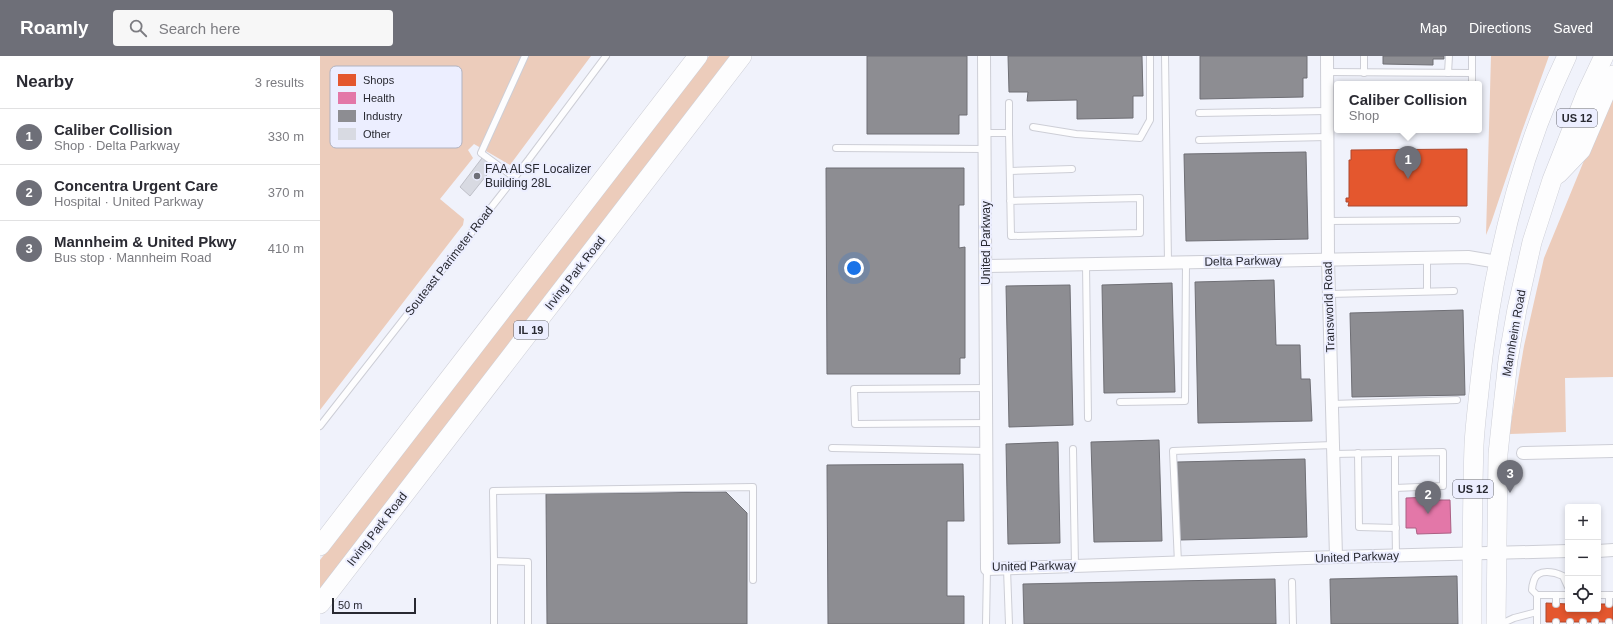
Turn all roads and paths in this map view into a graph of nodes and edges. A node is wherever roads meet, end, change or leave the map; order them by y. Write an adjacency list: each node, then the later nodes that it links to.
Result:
1 (525, 56): 32 (lane)
2 (606, 56): 32 (lane, Souteast Parimeter Road)
3 (698, 56): 64 (main road, IL 19)
4 (742, 56): 84 (main road, Irving Park Road / IL 19)
5 (984, 56): 24 (street, United Parkway)
6 (1150, 56): 23 (lane)
7 (1165, 56): 39 (lane)
8 (1327, 56): 14 (street, Transworld Road)
9 (1364, 56): 15 (lane)
10 (1448, 56): 16 (lane)
11 (1472, 56): 17 (lane)
12 (1567, 56): 41 (main road, Mannheim Road / US 12)
13 (1604, 56): 33 (main road, Mannheim Road / US 12)
14 (1327, 72): 15 (lane); 21 (street, Transworld Road)
15 (1364, 73): 16 (lane)
16 (1448, 73): 17 (lane)
17 (1472, 73): 19 (lane)
18 (1613, 75): 33 (main road)
19 (1472, 81)
20 (1009, 103): 25 (lane)
21 (1327, 111): 22 (lane); 26 (street, Transworld Road)
22 (1199, 113)
23 (1033, 127)
24 (985, 133): 25 (lane); 29 (street, United Parkway)
25 (1010, 133): 31 (lane)
26 (1327, 137): 27 (lane); 36 (street, Transworld Road)
27 (1199, 140)
28 (836, 148): 29 (lane)
29 (985, 149): 43 (street, United Parkway)
30 (1072, 168): 31 (lane)
31 (1010, 171): 34 (lane)
32 (515, 178): 53 (lane, Souteast Parimeter Road)
33 (1552, 180): 68 (main road, Mannheim Road / US 12)
34 (1010, 201): 34 (lane)
35 (1457, 220): 36 (lane)
36 (1328, 222): 38 (street, Transworld Road)
37 (1427, 258): 38 (street, Delta Parkway); 41 (street, Delta Parkway); 45 (lane)
38 (1328, 259): 40 (street, Delta Parkway); 46 (street, Transworld Road)
39 (1168, 262): 40 (street, Delta Parkway); 42 (street, Delta Parkway)
40 (1186, 262): 49 (lane)
41 (1498, 262): 69 (main road, Mannheim Road / US 12)
42 (1086, 264): 43 (street, Delta Parkway); 51 (lane)
43 (986, 266): 47 (street, United Parkway)
44 (1454, 291): 45 (lane)
45 (1428, 292): 46 (lane)
46 (1329, 294): 50 (street, Transworld Road)
47 (987, 388): 52 (street, United Parkway); 52 (lane)
48 (1457, 400): 50 (lane)
49 (1120, 402)
50 (1332, 404): 56 (street, Transworld Road)
51 (1088, 418)
52 (987, 423): 57 (street, United Parkway)
53 (320, 426)
54 (832, 448): 57 (lane)
55 (1073, 449): 74 (lane)
56 (1333, 449): 59 (lane); 71 (street, Transworld Road); 73 (lane)
57 (987, 451): 76 (street, United Parkway)
58 (1613, 451): 61 (street)
59 (1358, 453): 60 (lane); 63 (lane)
60 (1395, 453): 62 (lane); 62 (lane)
61 (1523, 453)
62 (1395, 488): 63 (lane)
63 (1396, 528): 70 (lane)
64 (320, 546)
65 (1613, 550): 66 (street)
66 (1601, 551)
67 (1565, 552): 68 (street, United Parkway)
68 (1496, 553): 69 (street, United Parkway); 94 (main road, Mannheim Road / US 12)
69 (1472, 554): 70 (street, United Parkway); 93 (main road, Mannheim Road / US 12)
70 (1396, 556): 71 (street, United Parkway)
71 (1336, 557): 73 (street, United Parkway)
72 (494, 561): 77 (lane); 88 (lane); 89 (lane)
73 (1178, 562): 74 (street, United Parkway)
74 (1076, 566): 75 (street, United Parkway)
75 (1007, 568): 76 (street, United Parkway); 91 (lane)
76 (987, 569): 90 (lane)
77 (753, 580)
78 (1565, 580): 80 (lane)
79 (1292, 582): 92 (lane)
80 (1537, 595): 81 (lane); 87 (lane)
81 (1556, 595): 82 (lane); 85 (lane)
82 (1565, 595)
83 (1611, 595): 86 (lane)
84 (320, 604)
85 (1556, 604)
86 (1609, 604)
87 (1537, 612): 95 (lane); 96 (lane)
88 (494, 624)
89 (528, 624)
90 (986, 624)
91 (1008, 624)
92 (1293, 624)
93 (1472, 624)
94 (1496, 624)
95 (1501, 624)
96 (1537, 624)

